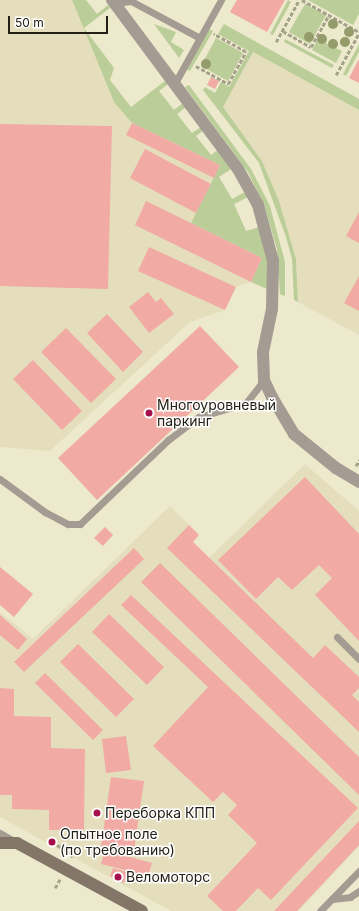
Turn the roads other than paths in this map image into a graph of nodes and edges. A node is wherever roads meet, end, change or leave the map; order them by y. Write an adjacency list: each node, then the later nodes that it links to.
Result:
1 (221, 0): 3 (lane)
2 (113, 1): 3 (lane); 4 (street)
3 (200, 38): 4 (lane)
4 (175, 83): 5 (street)
5 (264, 380): 6 (lane); 7 (street)
6 (0, 479)
7 (359, 482)
8 (337, 637): 9 (lane)
9 (359, 659)
10 (0, 834): 12 (lane)
11 (0, 843): 12 (street)
12 (17, 843): 16 (street)
13 (359, 871): 15 (lane)
14 (359, 891): 15 (lane)
15 (332, 899): 17 (lane)
16 (140, 910)
17 (320, 911)

